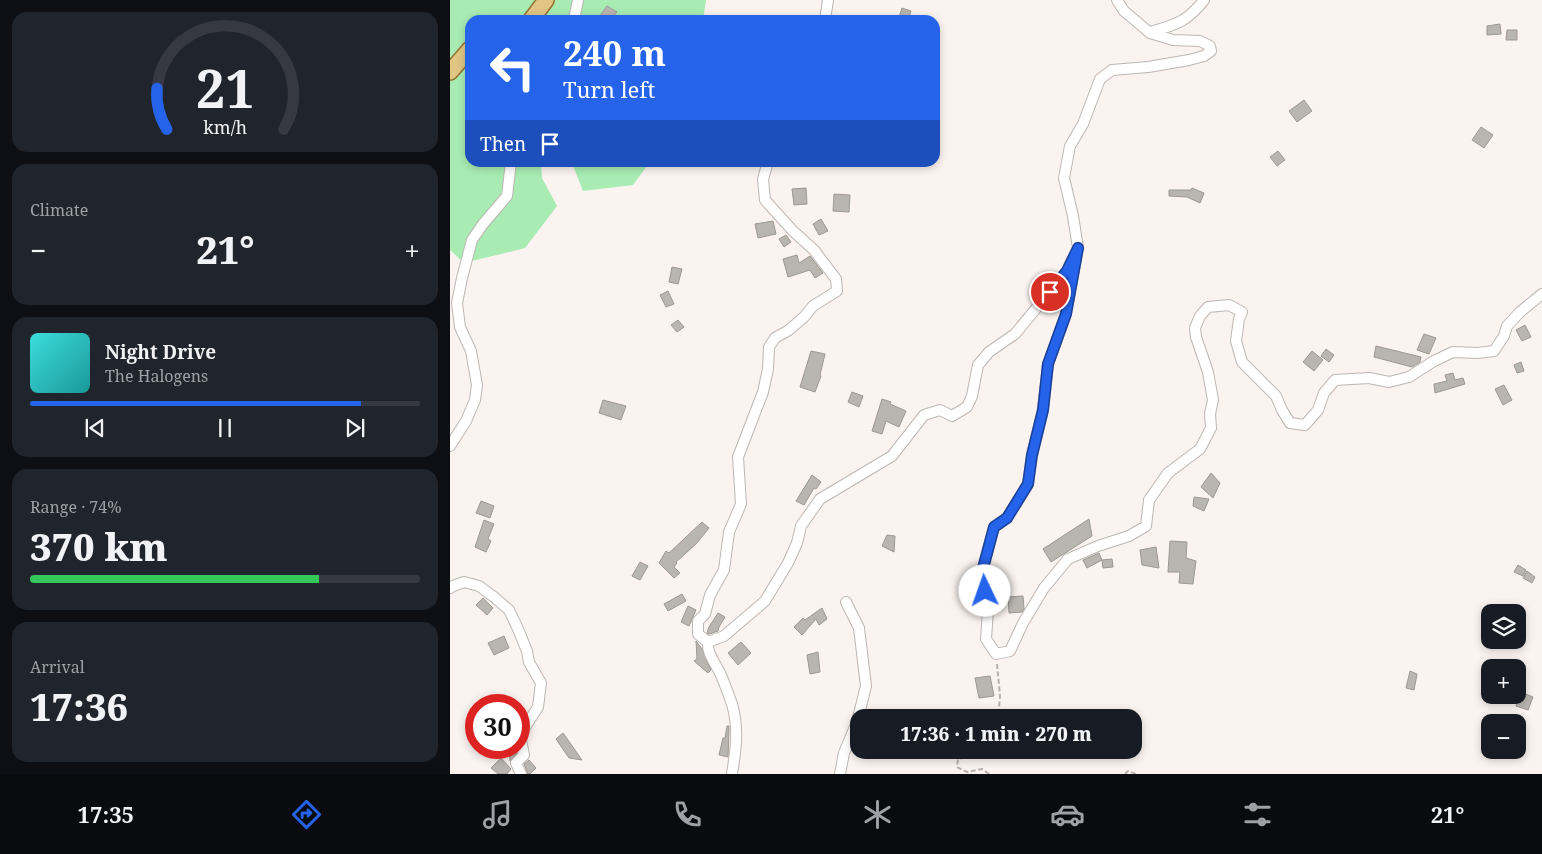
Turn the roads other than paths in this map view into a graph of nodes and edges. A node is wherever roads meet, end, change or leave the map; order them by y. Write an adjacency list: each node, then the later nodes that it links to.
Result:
1 (546, 0): 6 (main road)
2 (578, 0): 7 (street)
3 (828, 0): 8 (street)
4 (1117, 0): 9 (street)
5 (1204, 0): 9 (street)
6 (535, 15)
7 (575, 15)
8 (826, 15)
9 (1150, 33): 14 (street)
10 (465, 55): 11 (main road)
11 (450, 72)
12 (510, 167): 16 (street)
13 (767, 167): 19 (street)
14 (1078, 248): 15 (street); 19 (street)
15 (1542, 294)
16 (450, 446)
17 (450, 588): 20 (street)
18 (846, 602): 22 (street)
19 (708, 642): 21 (street)
20 (521, 774)
21 (732, 774)
22 (840, 774)

